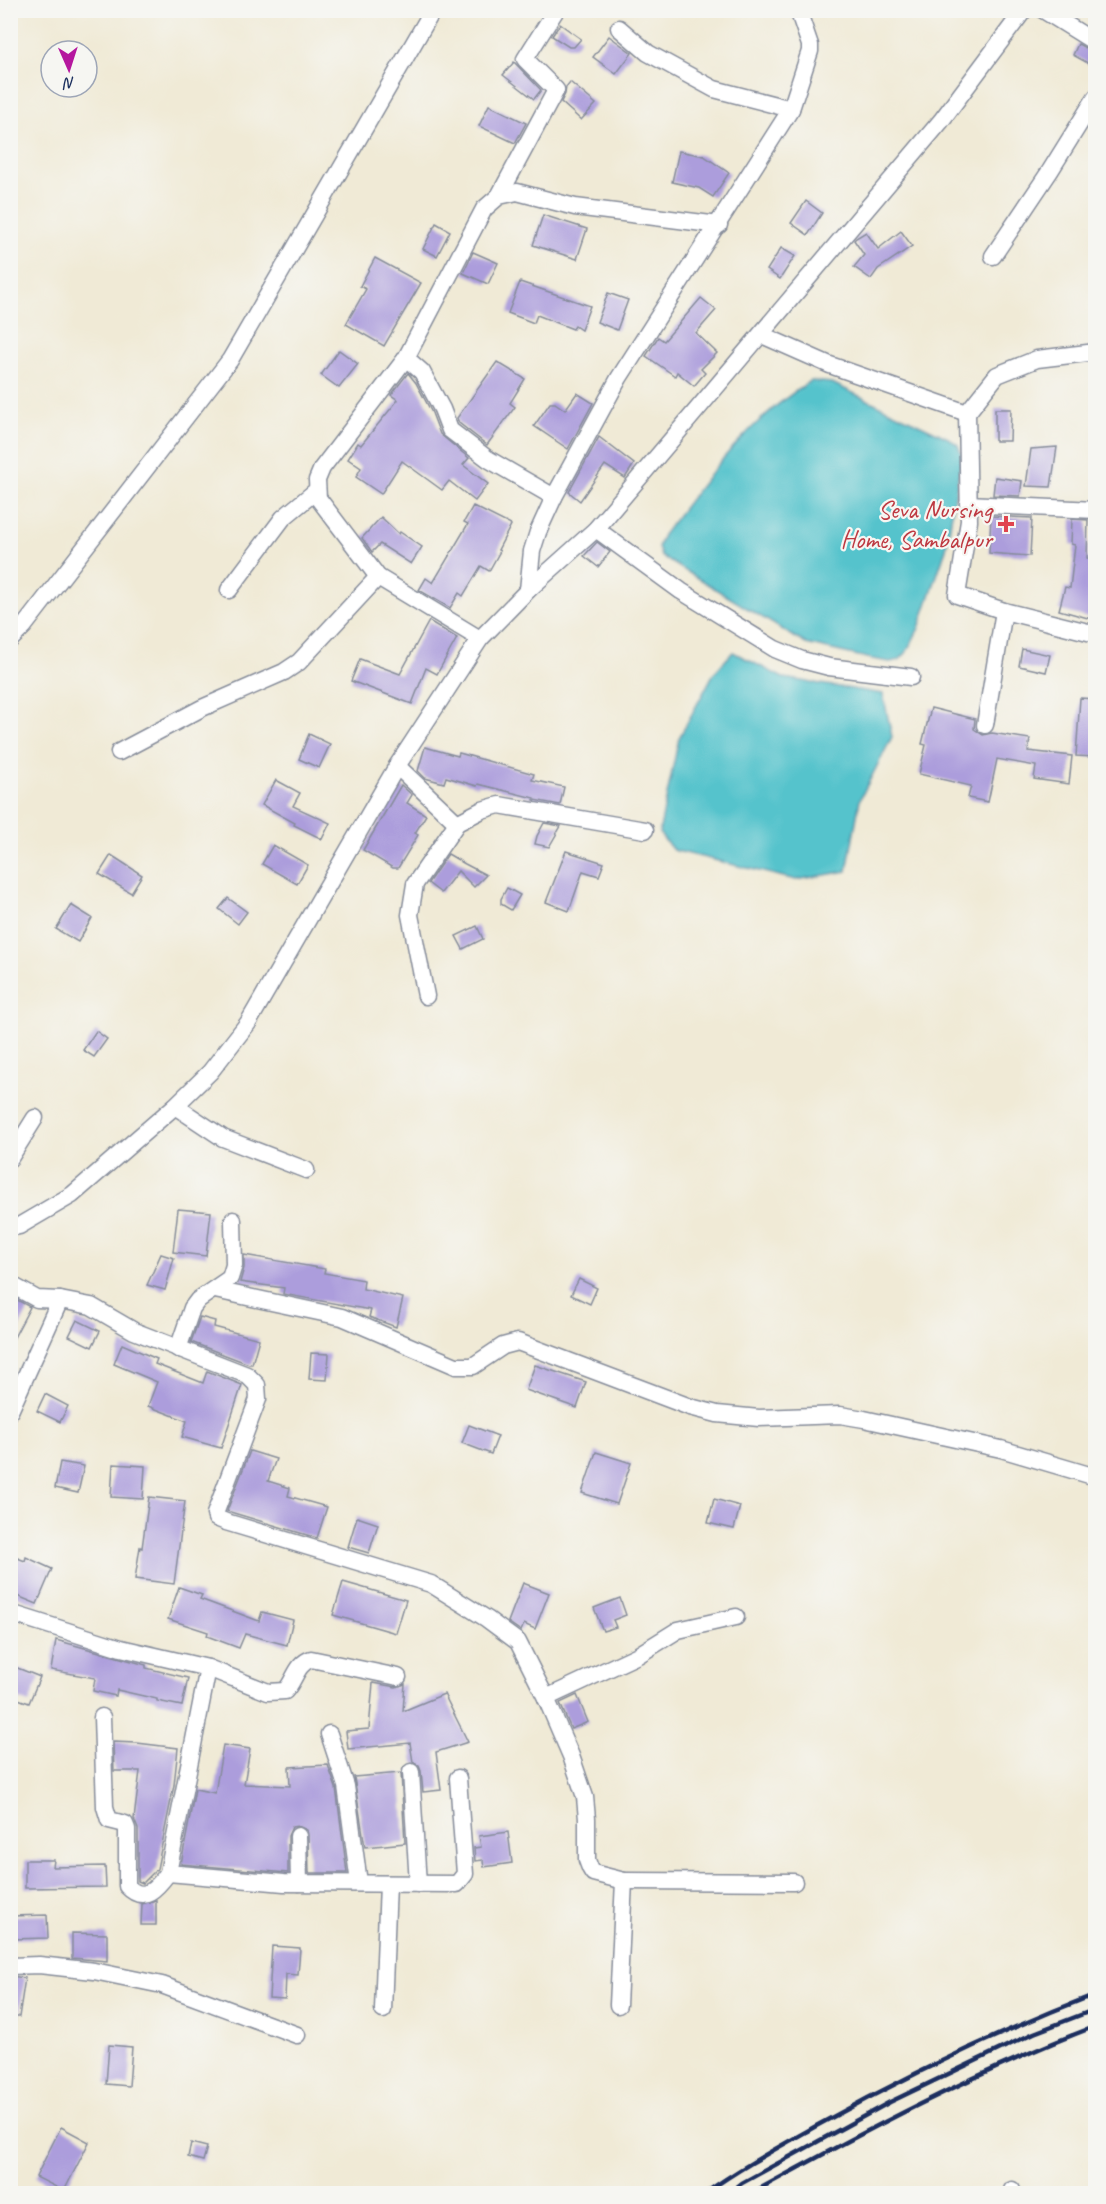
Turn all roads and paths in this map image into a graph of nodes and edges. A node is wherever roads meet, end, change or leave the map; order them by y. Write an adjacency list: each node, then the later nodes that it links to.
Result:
1 (433, 10): 27 (street)
2 (556, 10): 10 (street)
3 (798, 10): 9 (street)
4 (1024, 10): 13 (street)
5 (1043, 10): 7 (street)
6 (619, 28): 9 (street)
7 (1095, 43)
8 (1095, 97): 12 (street)
9 (791, 109): 11 (street)
10 (499, 196): 11 (street); 15 (street)
11 (718, 225): 18 (street)
12 (993, 256)
13 (762, 335): 16 (street); 21 (street)
14 (1095, 352): 16 (street)
15 (406, 358): 17 (street); 18 (street)
16 (967, 413): 19 (street)
17 (317, 490): 22 (street); 23 (street)
18 (554, 497): 24 (street)
19 (969, 504): 20 (street); 25 (street)
20 (1095, 510)
21 (596, 529): 24 (street); 29 (street)
22 (378, 577): 28 (street); 31 (street)
23 (229, 590)
24 (528, 590): 28 (street)
25 (1004, 611): 26 (street); 30 (street)
26 (1095, 634)
27 (10, 639)
28 (480, 639): 32 (street)
29 (911, 677)
30 (985, 725)
31 (119, 752)
32 (397, 766): 33 (street); 36 (street)
33 (456, 823): 34 (street); 35 (street)
34 (645, 830)
35 (426, 996)
36 (175, 1106): 39 (street); 41 (street)
37 (35, 1118): 38 (street)
38 (10, 1158)
39 (306, 1170)
40 (233, 1220): 43 (street)
41 (10, 1228)
42 (10, 1284): 44 (street)
43 (214, 1290): 45 (street); 47 (street)
44 (60, 1300): 45 (street); 46 (street)
45 (178, 1349): 52 (street)
46 (10, 1411)
47 (1095, 1477)
48 (10, 1613): 50 (street)
49 (736, 1617): 52 (street)
50 (208, 1668): 51 (street); 58 (street)
51 (398, 1677)
52 (546, 1698): 59 (street)
53 (102, 1717): 58 (street)
54 (329, 1734): 62 (street)
55 (411, 1772): 64 (street)
56 (458, 1778): 64 (street)
57 (298, 1836): 61 (street)
58 (168, 1873): 61 (street)
59 (624, 1881): 60 (street); 66 (street)
60 (794, 1882)
61 (299, 1883): 62 (street)
62 (359, 1883): 63 (street)
63 (388, 1884): 64 (street); 67 (street)
64 (418, 1884)
65 (10, 1966): 68 (street)
66 (618, 2005)
67 (383, 2010)
68 (297, 2035)

